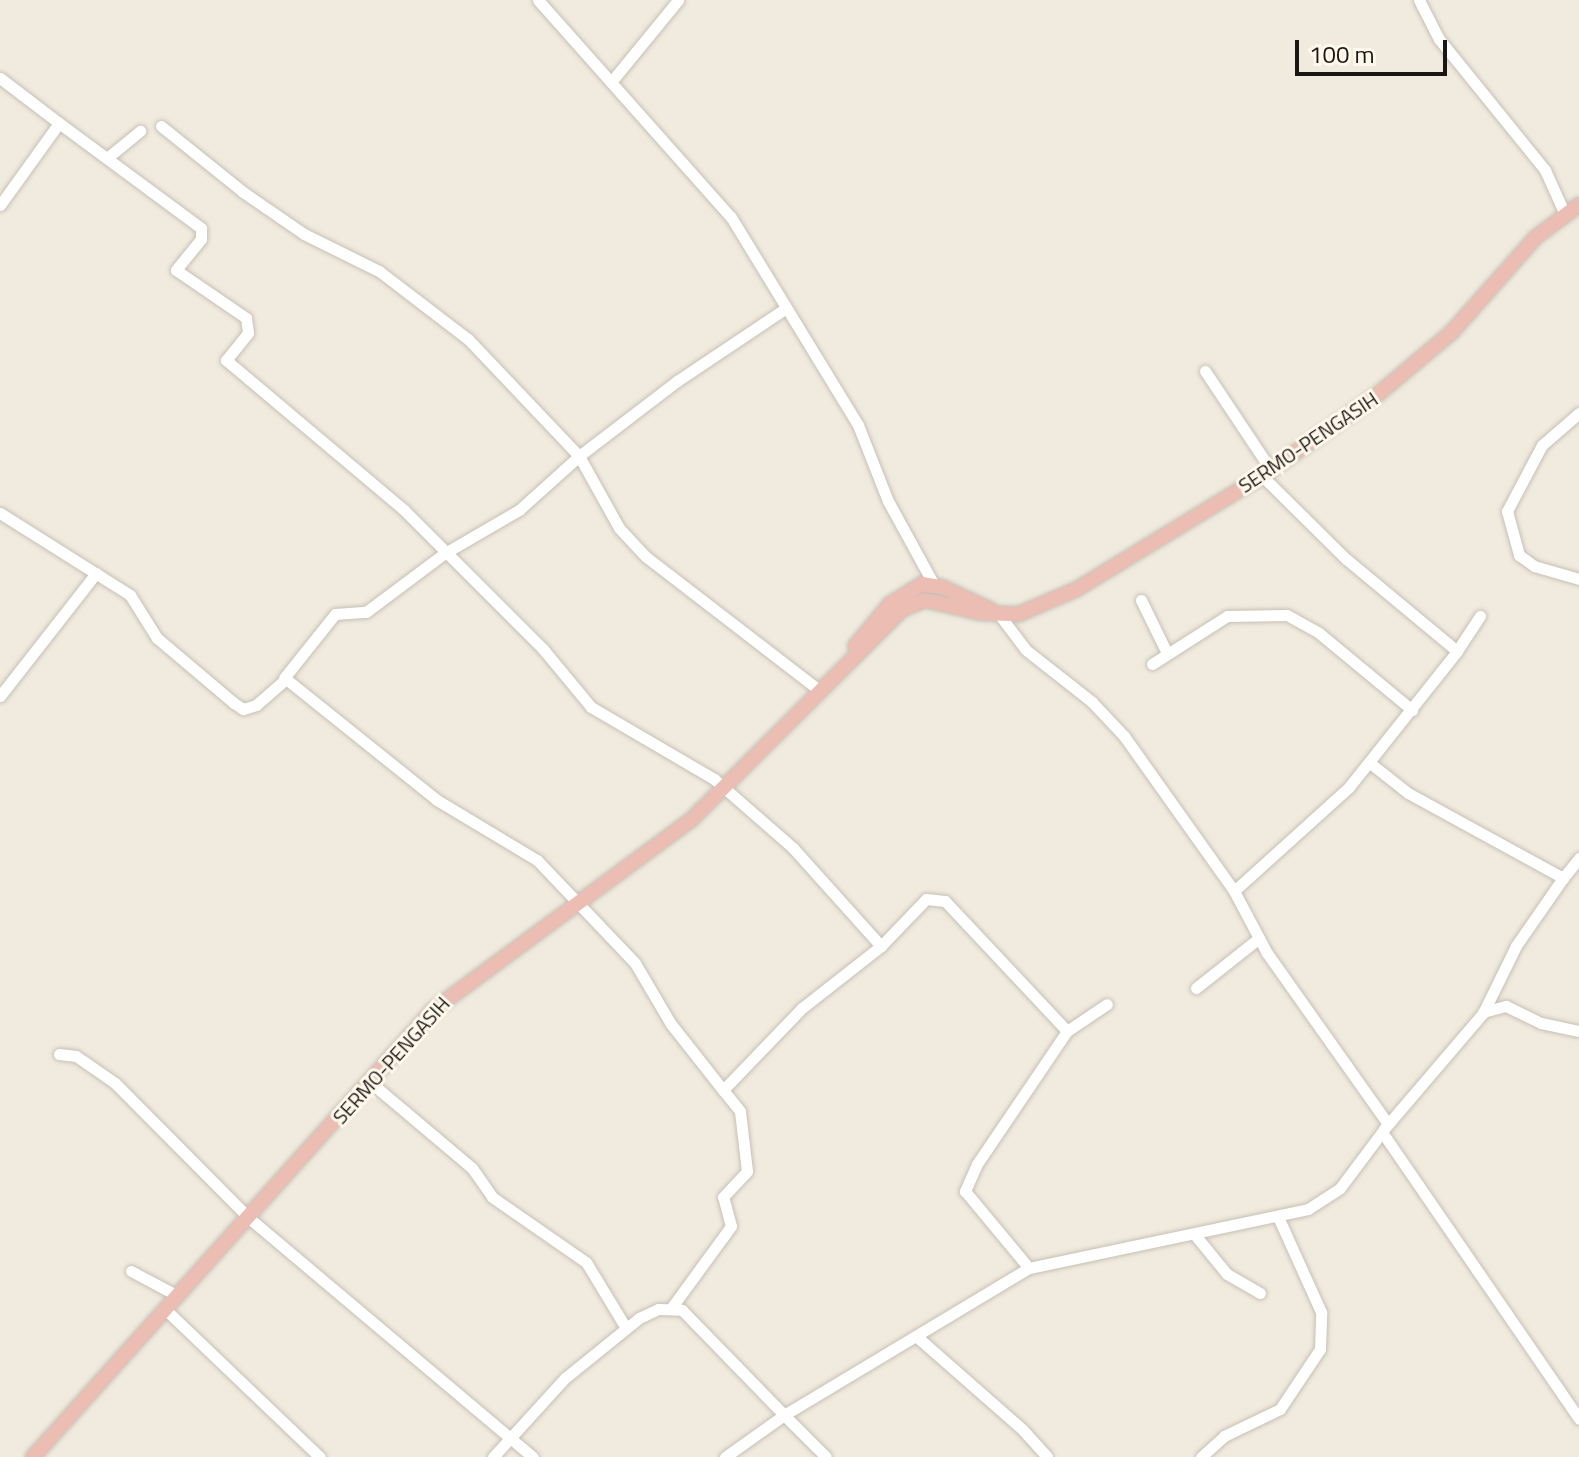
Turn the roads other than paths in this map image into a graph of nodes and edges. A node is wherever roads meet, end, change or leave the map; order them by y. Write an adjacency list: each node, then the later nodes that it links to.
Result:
1 (538, 0): 5 (street)
2 (678, 0): 5 (street)
3 (1419, 0): 12 (street)
4 (0, 78): 6 (street)
5 (611, 82): 13 (street)
6 (59, 123): 9 (street); 10 (street)
7 (161, 126): 16 (street)
8 (140, 131): 9 (street)
9 (107, 158): 19 (street)
10 (0, 205)
11 (1579, 205): 12 (main road, SERMO-PENGASIH)
12 (1564, 212): 17 (main road, SERMO-PENGASIH)
13 (786, 308): 16 (street); 22 (street)
14 (1205, 371): 17 (street)
15 (1579, 413): 21 (street)
16 (579, 456): 19 (street); 30 (street)
17 (1266, 473): 24 (main road, SERMO-PENGASIH); 27 (street)
18 (0, 513): 20 (street)
19 (445, 553): 29 (street); 34 (street)
20 (96, 573): 29 (street); 31 (street)
21 (1579, 579)
22 (934, 585): 24 (main road, SERMO-PENGASIH); 30 (main road, SERMO-PENGASIH)
23 (1141, 600): 26 (street)
24 (997, 612): 30 (main road, SERMO-PENGASIH); 37 (street)
25 (1480, 616): 27 (street)
26 (1166, 651): 28 (street); 32 (street)
27 (1457, 651): 32 (street)
28 (1152, 664)
29 (284, 678): 38 (street)
30 (825, 686): 34 (main road, SERMO-PENGASIH)
31 (0, 696)
32 (1412, 710): 33 (street)
33 (1370, 763): 36 (street); 37 (street)
34 (723, 791): 38 (main road, SERMO-PENGASIH); 40 (street)
35 (1579, 858): 36 (street)
36 (1563, 878): 43 (street)
37 (1234, 891): 39 (street)
38 (580, 904): 47 (main road, SERMO-PENGASIH); 48 (street)
39 (1259, 938): 41 (street); 49 (street)
40 (881, 946): 44 (street); 48 (street)
41 (1196, 988)
42 (1107, 1004): 44 (street)
43 (1483, 1013): 45 (street); 49 (street)
44 (1067, 1031): 53 (street)
45 (1579, 1031)
46 (59, 1054): 50 (street)
47 (370, 1082): 50 (main road, SERMO-PENGASIH); 59 (street)
48 (723, 1090): 57 (street)
49 (1385, 1128): 51 (street); 62 (street)
50 (249, 1218): 56 (main road, SERMO-PENGASIH); 63 (street)
51 (1279, 1219): 52 (street); 71 (street)
52 (1195, 1235): 53 (street); 55 (street)
53 (1029, 1268): 60 (street)
54 (131, 1271): 56 (street)
55 (1260, 1293)
56 (178, 1296): 58 (main road, SERMO-PENGASIH)
57 (672, 1307): 59 (street); 61 (street)
58 (166, 1310): 64 (main road, SERMO-PENGASIH); 65 (street)
59 (626, 1328): 63 (street)
60 (916, 1336): 61 (street); 70 (street)
61 (784, 1415): 68 (street); 69 (street)
62 (1579, 1419)
63 (511, 1437): 66 (street); 67 (street)
64 (36, 1456)
65 (318, 1456)
66 (493, 1457)
67 (533, 1457)
68 (725, 1457)
69 (826, 1457)
70 (1047, 1457)
71 (1201, 1457)

